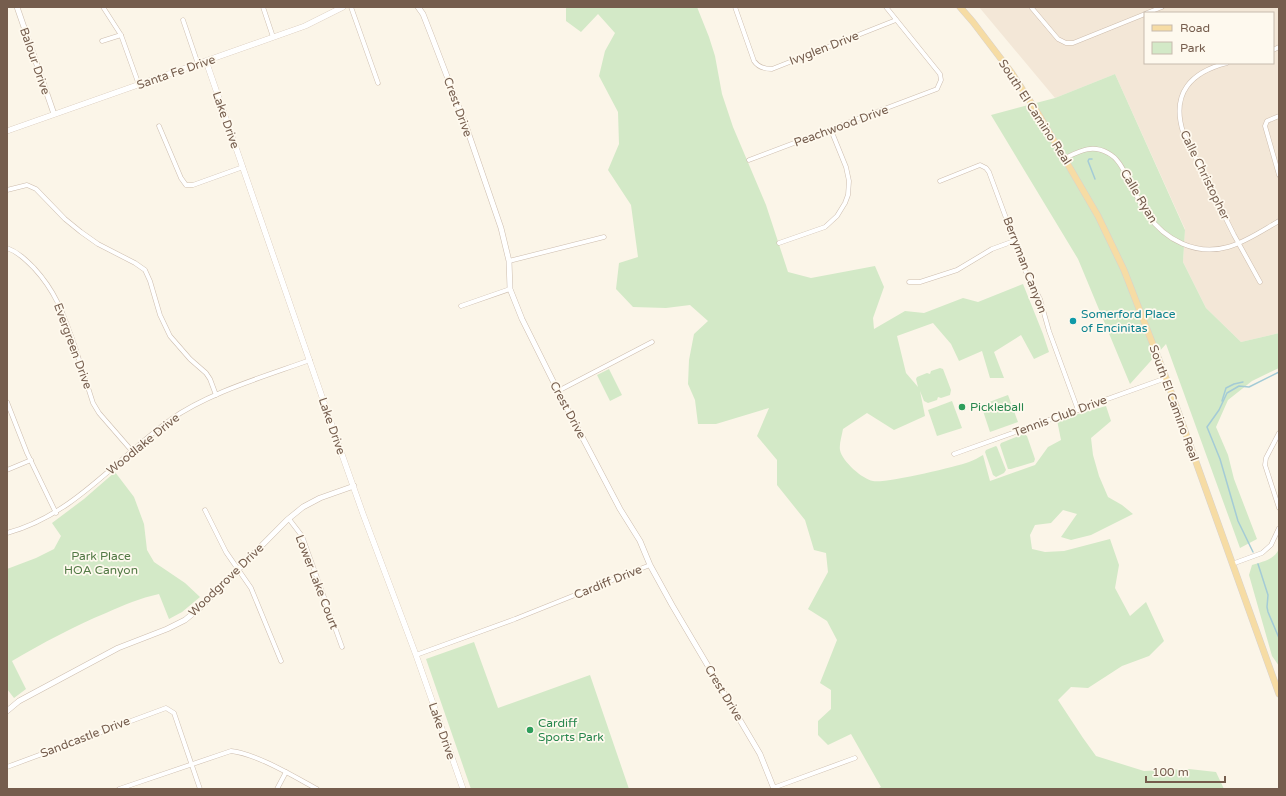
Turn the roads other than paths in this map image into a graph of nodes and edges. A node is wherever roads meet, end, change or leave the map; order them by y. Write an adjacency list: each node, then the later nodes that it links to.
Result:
1 (16, 7): 24 (street, Balour Drive)
2 (103, 7): 16 (street)
3 (263, 7): 17 (street)
4 (343, 7): 17 (main road, Santa Fe Drive)
5 (351, 7): 22 (street)
6 (418, 7): 41 (street, Crest Drive)
7 (735, 7): 15 (street, Ivyglen Drive)
8 (886, 7): 15 (street)
9 (960, 7): 29 (main road, South El Camino Real)
10 (1031, 7): 13 (street)
11 (1162, 7): 12 (street)
12 (1149, 12)
13 (1144, 14)
14 (183, 20): 20 (street)
15 (896, 20): 27 (street, Peachwood Drive)
16 (122, 35): 18 (street); 23 (street)
17 (273, 37): 19 (main road, Santa Fe Drive)
18 (102, 41)
19 (206, 61): 20 (main road, Santa Fe Drive); 31 (main road, Lake Drive)
20 (198, 64): 23 (main road, Santa Fe Drive)
21 (1223, 64): 39 (street, Calle Christopher)
22 (378, 83)
23 (139, 85): 24 (main road, Santa Fe Drive)
24 (54, 114): 28 (main road, Santa Fe Drive)
25 (1279, 116): 32 (street)
26 (159, 126): 31 (street)
27 (831, 130): 30 (street, Peachwood Drive); 38 (street)
28 (7, 131)
29 (1065, 158): 39 (street, Calle Ryan); 48 (main road, South El Camino Real)
30 (749, 160)
31 (243, 167): 47 (main road, Lake Drive)
32 (1279, 175)
33 (940, 181): 37 (street, Berryman Canyon)
34 (7, 190): 50 (street)
35 (1279, 221): 39 (street, Calle Ryan)
36 (604, 237): 41 (street)
37 (1014, 241): 42 (street); 52 (street, Berryman Canyon)
38 (779, 243)
39 (1238, 243): 43 (street, Calle Christopher)
40 (7, 248): 54 (street, Evergreen Drive)
41 (509, 261): 44 (street, Crest Drive)
42 (909, 282)
43 (1260, 282)
44 (510, 288): 45 (street); 49 (street, Crest Drive)
45 (461, 306)
46 (652, 342): 49 (street)
47 (310, 360): 50 (street, Woodlake Drive); 58 (main road, Lake Drive)
48 (1166, 378): 52 (street, Tennis Club Drive); 65 (main road, South El Camino Real)
49 (558, 391): 66 (street, Crest Drive)
50 (216, 395): 54 (street, Woodlake Drive)
51 (7, 402): 56 (street)
52 (1078, 410): 55 (street, Tennis Club Drive)
53 (1279, 433): 59 (street)
54 (132, 451): 61 (street, Woodlake Drive)
55 (954, 454)
56 (31, 460): 57 (street); 61 (street)
57 (7, 470)
58 (354, 486): 62 (street, Woodgrove Drive); 69 (main road, Lake Drive)
59 (1279, 508)
60 (205, 510): 67 (street)
61 (56, 513): 64 (street, Woodlake Drive)
62 (289, 519): 67 (street, Woodgrove Drive); 68 (street, Lower Lake Court)
63 (1279, 528): 65 (street)
64 (7, 533)
65 (1232, 564): 71 (main road, South El Camino Real)
66 (650, 565): 69 (street, Cardiff Drive); 84 (street, Crest Drive)
67 (238, 569): 70 (street); 72 (street, Woodgrove Drive)
68 (342, 647)
69 (416, 655): 83 (main road, Lake Drive)
70 (282, 661)
71 (1279, 694)
72 (7, 711)
73 (855, 758): 84 (street)
74 (191, 764): 75 (street, Sandcastle Drive); 76 (street); 77 (street); 80 (street)
75 (7, 767)
76 (286, 772): 81 (street); 82 (street)
77 (134, 784): 78 (street); 79 (street)
78 (119, 789)
79 (136, 789)
80 (200, 789)
81 (278, 789)
82 (317, 789)
83 (463, 789)
84 (774, 789)

